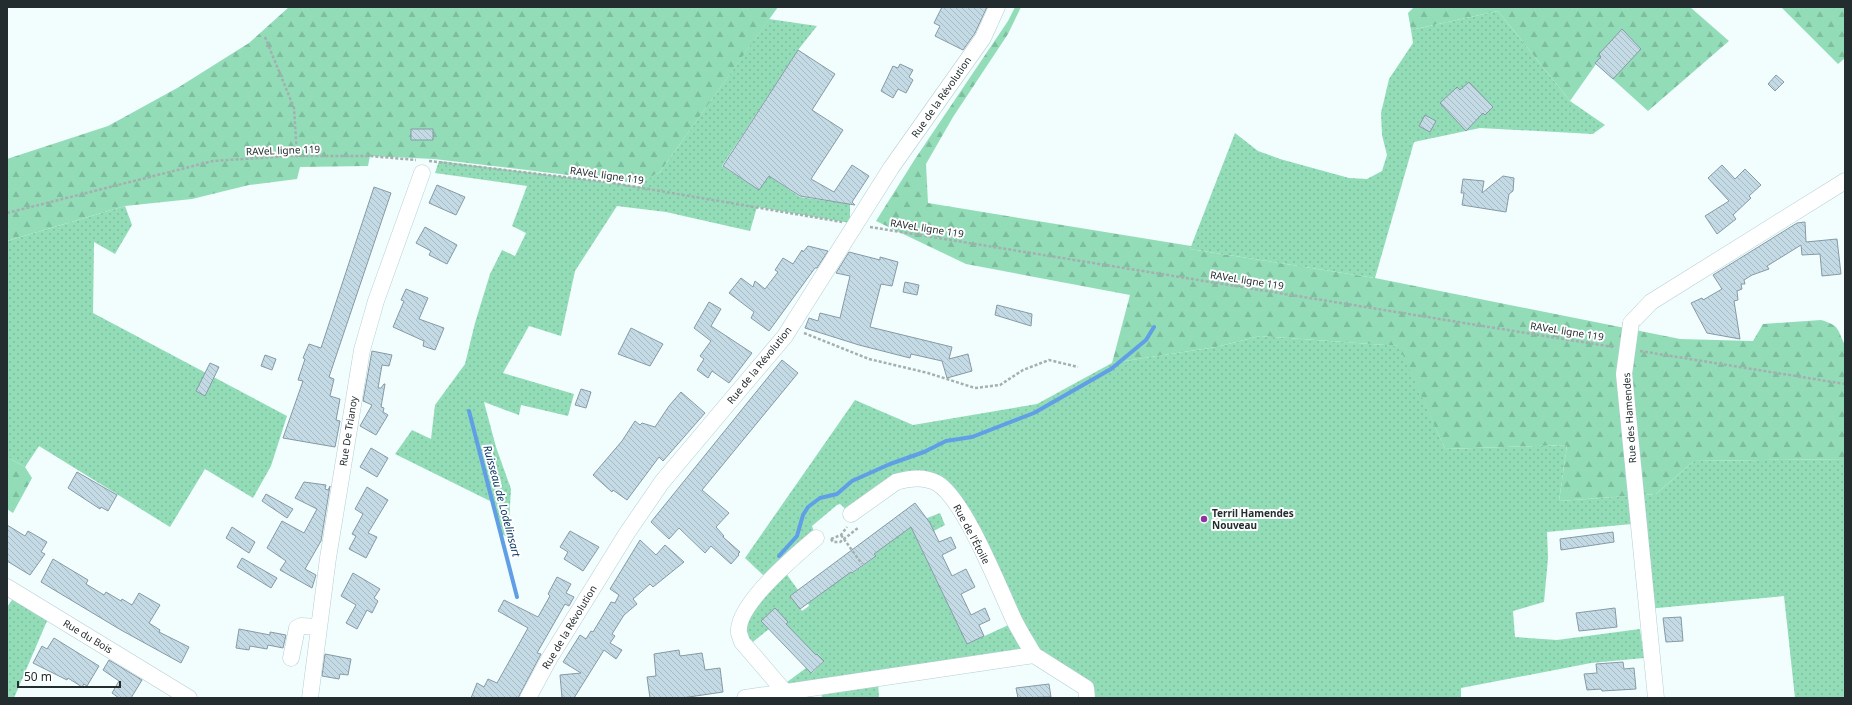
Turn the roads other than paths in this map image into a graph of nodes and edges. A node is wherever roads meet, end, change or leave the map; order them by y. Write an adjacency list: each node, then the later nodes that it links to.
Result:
1 (997, 7): 13 (street, Rue de la Révolution)
2 (421, 164): 7 (street, Rue De Trianoy)
3 (1845, 180): 16 (street, Rue des Hamendes, bridge)
4 (857, 519): 8 (street, Rue de l'Étoile)
5 (824, 539): 10 (street)
6 (7, 587): 11 (street, Rue du Bois)
7 (318, 627): 9 (street); 12 (street, Rue De Trianoy)
8 (1034, 655): 10 (street); 15 (street, Rue de l'Étoile)
9 (291, 658)
10 (785, 692): 14 (street)
11 (189, 698)
12 (310, 698)
13 (528, 698)
14 (745, 698)
15 (1087, 698)
16 (1656, 698)

